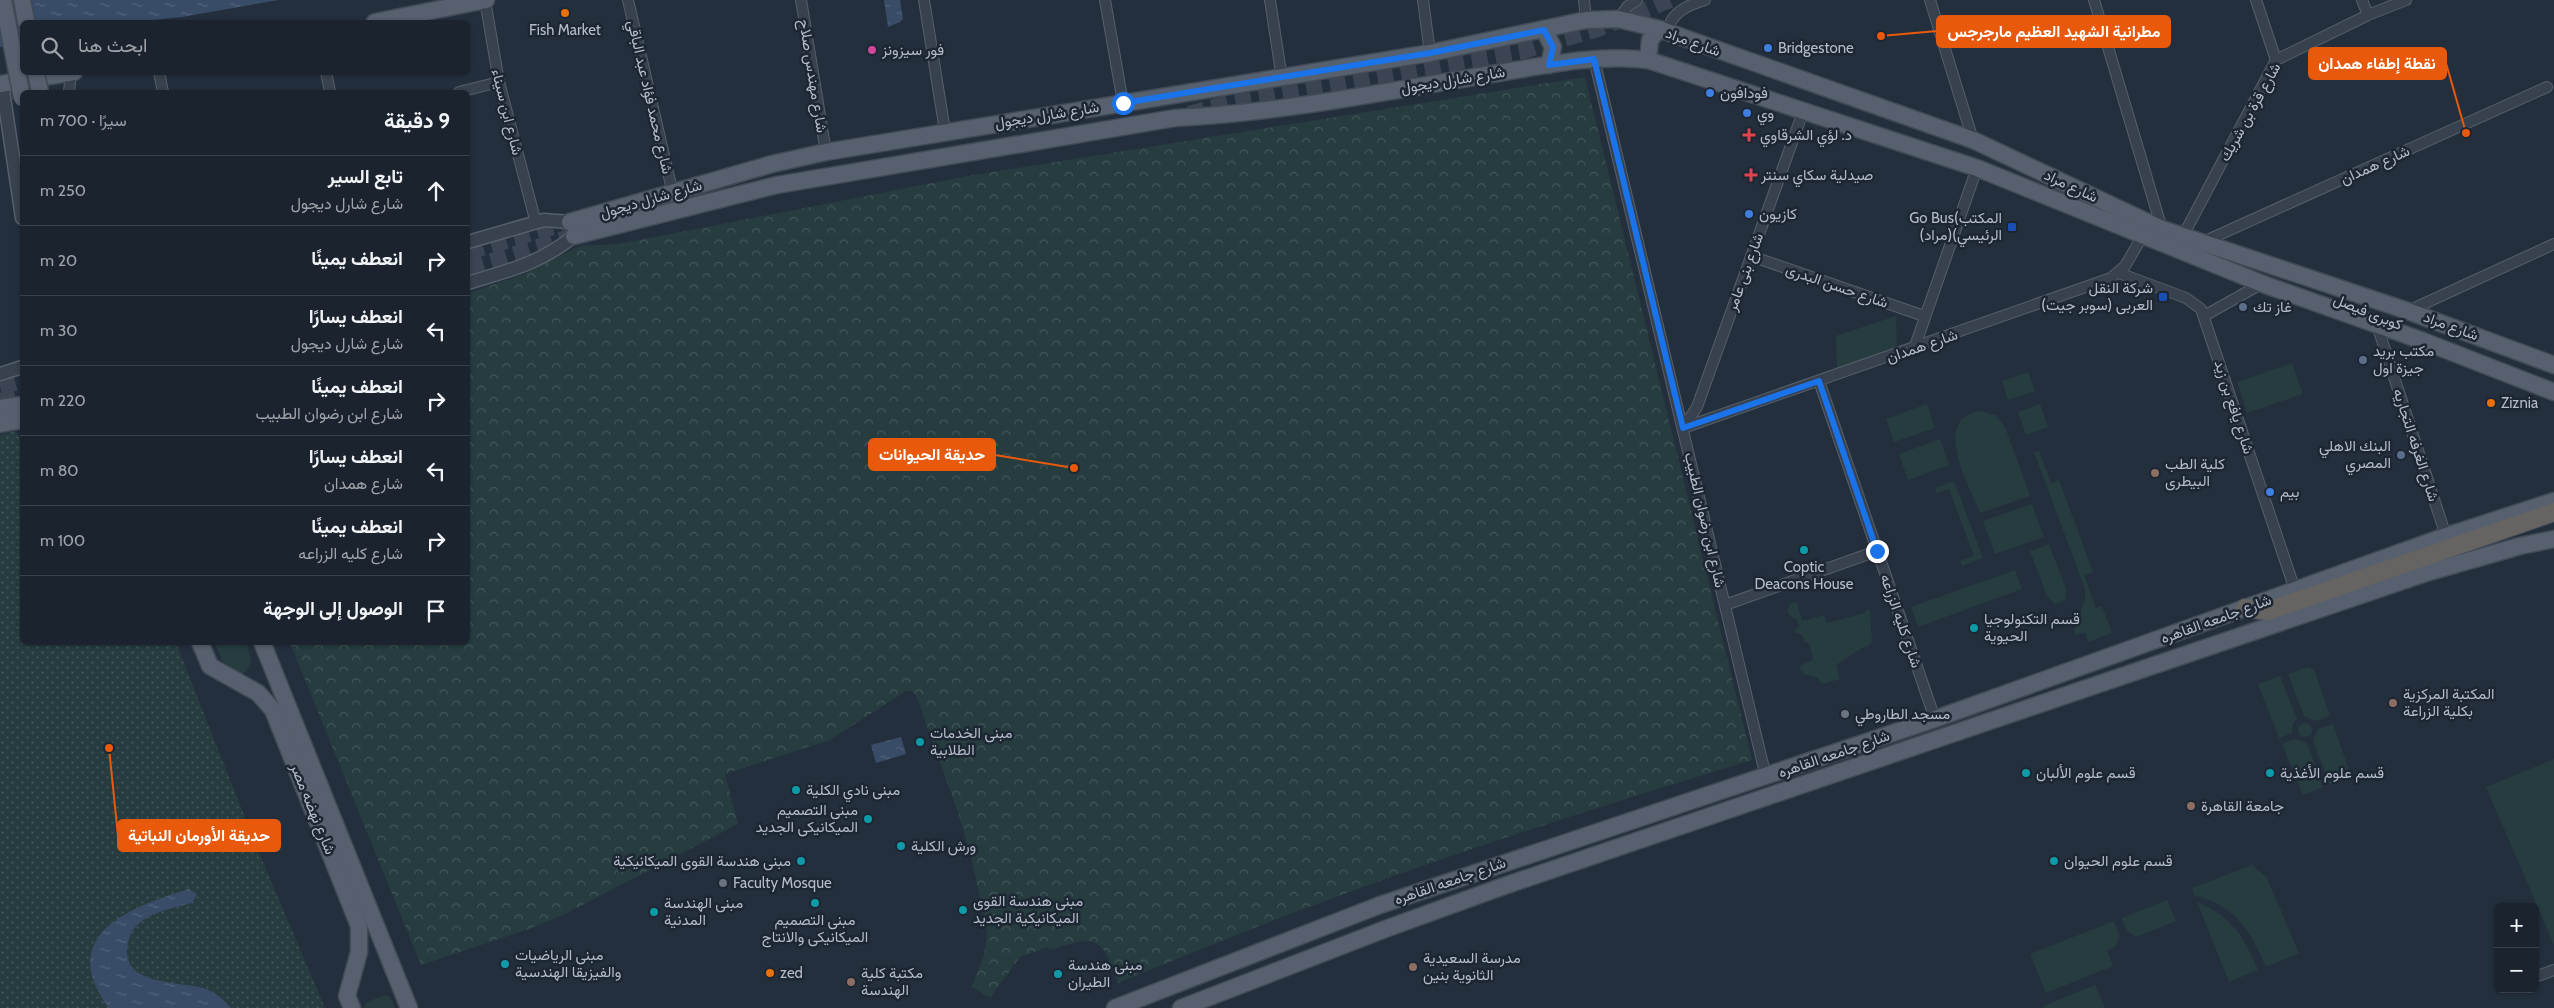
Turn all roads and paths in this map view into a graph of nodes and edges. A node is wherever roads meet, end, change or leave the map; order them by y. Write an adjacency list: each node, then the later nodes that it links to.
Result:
1 (3, 0): 39 (main road, bridge)
2 (22, 0): 20 (main road)
3 (485, 0): 21 (main road); 36 (street, شارع ابن سيناء)
4 (628, 0): 51 (street, شارع محمد فؤاد عبد الباقي)
5 (801, 0): 49 (street, شارع مهندس صلاح)
6 (924, 0): 47 (street)
7 (1105, 0): 45 (street)
8 (1270, 0): 35 (street)
9 (1423, 0): 25 (street)
10 (1584, 0): 22 (street)
11 (1637, 0): 19 (street)
12 (1705, 0): 24 (street)
13 (1930, 0): 48 (street)
14 (2094, 0): 55 (street)
15 (2256, 0): 28 (street)
16 (2362, 0): 18 (street)
17 (2406, 0): 18 (street, شارع قرة بن شريك)
18 (2368, 15): 28 (street, شارع قرة بن شريك)
19 (1618, 19): 22 (main road, شارع مراد); 24 (main road, شارع مراد)
20 (26, 20)
21 (386, 20)
22 (1586, 20): 23 (main road, شارع شارل ديجول)
23 (1544, 30): 25 (main road, شارع شارل ديجول); 29 (main road)
24 (1664, 31): 27 (main road); 48 (main road, شارع مراد)
25 (1430, 53): 35 (main road, شارع شارل ديجول)
26 (1594, 59): 27 (main road, شارع مراد); 29 (main road, شارع شارل ديجول); 81 (street, شارع ابن رضوان الطبيب)
27 (1648, 60): 46 (main road, شارع مراد)
28 (2276, 60): 56 (street, شارع قرة بن شريك)
29 (1549, 65): 54 (main road, شارع شارل ديجول)
30 (37, 75): 40 (main road, bridge)
31 (59, 75): 37 (main road)
32 (72, 75): 41 (street)
33 (160, 75): 42 (street)
34 (327, 75): 43 (street)
35 (1282, 79): 45 (main road, شارع شارل ديجول)
36 (499, 82): 44 (street); 53 (street, شارع ابن سيناء)
37 (1, 84): 52 (street)
38 (2547, 87): 59 (street, شارع همدان)
39 (20, 90)
40 (40, 90)
41 (69, 90)
42 (163, 90)
43 (330, 90)
44 (467, 90)
45 (1123, 103): 47 (main road, شارع شارل ديجول)
46 (1803, 112): 50 (main road, شارع مراد); 61 (street, شارع بنى عامر)
47 (945, 132): 49 (main road, شارع شارل ديجول)
48 (1973, 140): 55 (main road, شارع مراد)
49 (826, 152): 51 (main road, شارع شارل ديجول)
50 (1977, 168): 57 (main road, شارع مراد); 67 (street)
51 (673, 194): 54 (main road, شارع شارل ديجول)
52 (20, 205)
53 (536, 223): 54 (street); 58 (street)
54 (572, 229): 64 (street)
55 (2162, 229): 56 (main road, شارع مراد)
56 (2183, 236): 59 (main road, شارع مراد)
57 (2142, 237): 62 (street); 65 (main road, شارع مراد)
58 (470, 241)
59 (2202, 243): 63 (main road, شارع مراد)
60 (2554, 244): 66 (street)
61 (1751, 256): 67 (street, شارع حسن البدرى); 81 (street, شارع بنى عامر)
62 (2119, 273): 68 (street, شارع يافع بن زيد); 70 (street, شارع همدان)
63 (2300, 276): 66 (main road, شارع مراد); 75 (main road, كوبرى فيصل)
64 (470, 282)
65 (2261, 284): 68 (street); 69 (main road, شارع مراد)
66 (2408, 311): 71 (main road, شارع مراد)
67 (1924, 316): 70 (street)
68 (2204, 316): 87 (street, شارع يافع بن زيد)
69 (2377, 325): 76 (main road, شارع مراد); 84 (street, شارع الغرفه التجاريه)
70 (1914, 349): 74 (street, شارع همدان)
71 (2554, 365)
72 (20, 368): 73 (street)
73 (0, 374)
74 (1819, 381): 81 (street, شارع همدان); 86 (street, شارع كليه الزراعه)
75 (2554, 382)
76 (2554, 392)
77 (20, 405): 78 (main road)
78 (0, 408)
79 (20, 420): 80 (main road)
80 (0, 424)
81 (1683, 428): 88 (street, شارع ابن رضوان الطبيب)
82 (2554, 501): 84 (main road, شارع جامعه القاهره)
83 (2554, 512): 89 (highway)
84 (2446, 536): 87 (main road, شارع جامعه القاهره)
85 (2554, 539): 95 (main road, شارع جامعه القاهره)
86 (1877, 551): 88 (street); 92 (street, شارع كليه الزراعه)
87 (2295, 590): 89 (main road, شارع جامعه القاهره)
88 (1725, 605): 93 (street, شارع ابن رضوان الطبيب)
89 (2245, 608): 92 (main road, شارع جامعه القاهره)
90 (201, 645): 98 (main road, شارع نهضه مصر)
91 (263, 645): 99 (main road, شارع نهضه مصر)
92 (1935, 719): 93 (main road, شارع جامعه القاهره)
93 (1766, 777): 94 (main road, شارع جامعه القاهره)
94 (1380, 905): 95 (main road); 100 (main road, شارع جامعه القاهره)
95 (1388, 928): 101 (main road, شارع جامعه القاهره)
96 (2554, 970): 97 (street)
97 (2539, 976)
98 (352, 1008)
99 (409, 1008)
100 (1115, 1008)
101 (1181, 1008)

